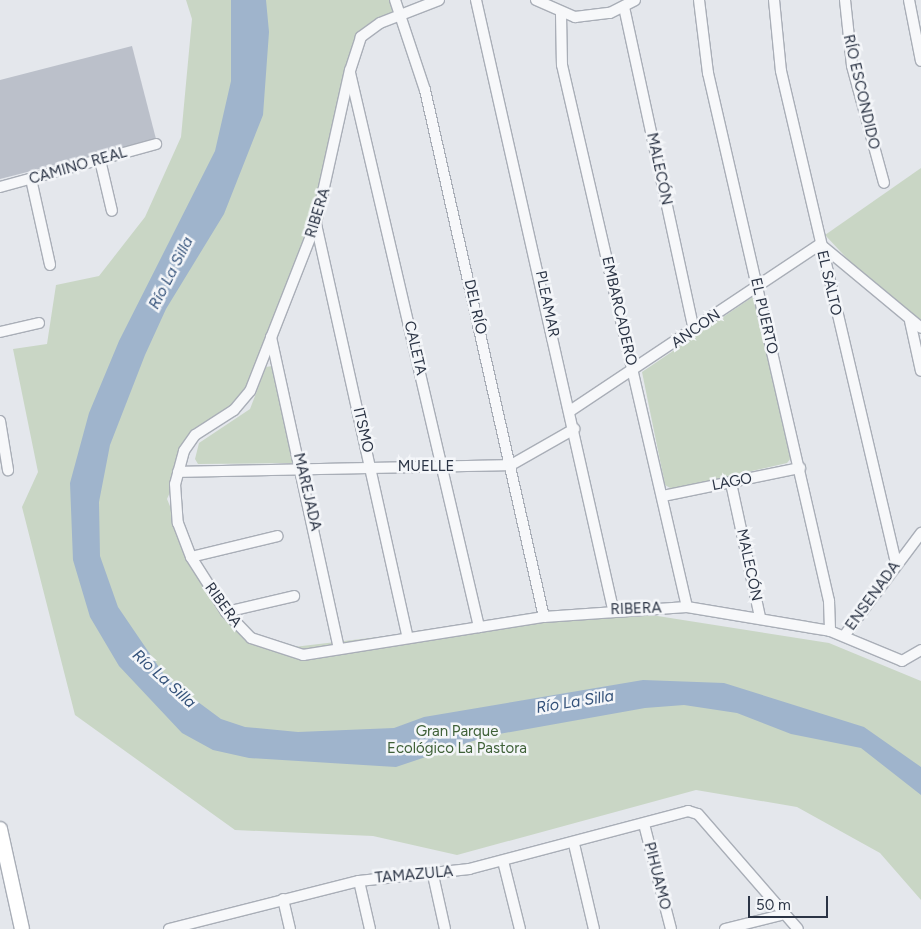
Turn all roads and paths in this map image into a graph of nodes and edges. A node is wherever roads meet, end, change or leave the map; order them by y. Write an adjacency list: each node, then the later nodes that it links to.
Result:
1 (395, 0): 12 (street, DEL RÍO)
2 (440, 0): 12 (street, RIBERA)
3 (476, 0): 33 (street, PLEAMAR)
4 (536, 0): 11 (street)
5 (635, 0): 10 (street)
6 (699, 0): 24 (street, EL PUERTO)
7 (774, 0): 22 (street, EL SALTO)
8 (845, 0): 18 (street, RÍO ESCONDIDO)
9 (909, 0): 13 (street)
10 (624, 7): 11 (street); 28 (street, MALECÓN)
11 (561, 14): 32 (street, EMBARCADERO)
12 (401, 15): 14 (street, RIBERA); 36 (street, DEL RÍO)
13 (921, 61)
14 (350, 70): 21 (street, RIBERA); 39 (street, CALETA)
15 (156, 144): 16 (street, CAMINO REAL)
16 (100, 160): 17 (street, CAMINO REAL); 20 (street)
17 (31, 179): 19 (street, CAMINO REAL); 23 (street)
18 (884, 183)
19 (0, 187)
20 (112, 211)
21 (316, 223): 30 (street, RIBERA); 37 (street, ITSMO)
22 (820, 244): 24 (street, ANCON); 25 (street); 48 (street, EL SALTO)
23 (50, 265)
24 (757, 286): 28 (street, ANCON); 40 (street, EL PUERTO)
25 (910, 321): 27 (street); 31 (street)
26 (39, 323): 29 (street)
27 (921, 328)
28 (694, 330): 32 (street, ANCON)
29 (0, 332)
30 (271, 337): 38 (street, MAREJADA); 42 (street, RIBERA)
31 (921, 371)
32 (633, 372): 33 (street, ANCON); 44 (street, EMBARCADERO)
33 (570, 411): 35 (street, PLEAMAR)
34 (0, 422): 41 (street)
35 (574, 430): 36 (street, MUELLE); 51 (street, PLEAMAR)
36 (511, 465): 39 (street, MUELLE); 53 (street, DEL RÍO)
37 (372, 467): 38 (street, MUELLE); 39 (street, MUELLE); 58 (street, ITSMO)
38 (302, 468): 42 (street, MUELLE); 59 (street, MAREJADA)
39 (442, 468): 55 (street, CALETA)
40 (800, 468): 43 (street, LAGO); 56 (street, EL PUERTO)
41 (8, 470)
42 (178, 472): 47 (street, RIBERA)
43 (731, 483): 44 (street, LAGO); 54 (street, MALECÓN)
44 (663, 496): 50 (street, EMBARCADERO)
45 (921, 533): 48 (street, ENSENADA)
46 (278, 536): 47 (street)
47 (191, 557): 52 (street, RIBERA)
48 (896, 564): 57 (street, ENSENADA)
49 (294, 596): 52 (street)
50 (687, 607): 51 (street, RIBERA); 54 (street, RIBERA)
51 (613, 609): 53 (street, RIBERA)
52 (226, 612): 59 (street, RIBERA)
53 (544, 617): 55 (street, RIBERA)
54 (760, 617): 56 (street, RIBERA)
55 (479, 627): 58 (street, RIBERA)
56 (830, 632): 57 (street, RIBERA)
57 (844, 636): 60 (street, RIBERA)
58 (408, 638): 59 (street, RIBERA)
59 (340, 649)
60 (921, 650)
61 (644, 824): 63 (street, TAMAZULA); 68 (street, TAMAZULA); 77 (street, PIHUAMO)
62 (0, 829): 70 (main road)
63 (574, 844): 64 (street, TAMAZULA); 76 (street)
64 (503, 861): 65 (street, TAMAZULA); 75 (street)
65 (433, 875): 66 (street, TAMAZULA); 74 (street)
66 (358, 881): 67 (street, TAMAZULA); 73 (street)
67 (283, 899): 69 (street, TAMAZULA); 72 (street)
68 (785, 914): 78 (street); 79 (street)
69 (207, 924): 71 (street, TAMAZULA)
70 (22, 929)
71 (169, 929)
72 (290, 929)
73 (370, 929)
74 (445, 929)
75 (520, 929)
76 (594, 929)
77 (671, 929)
78 (725, 929)
79 (798, 929)

